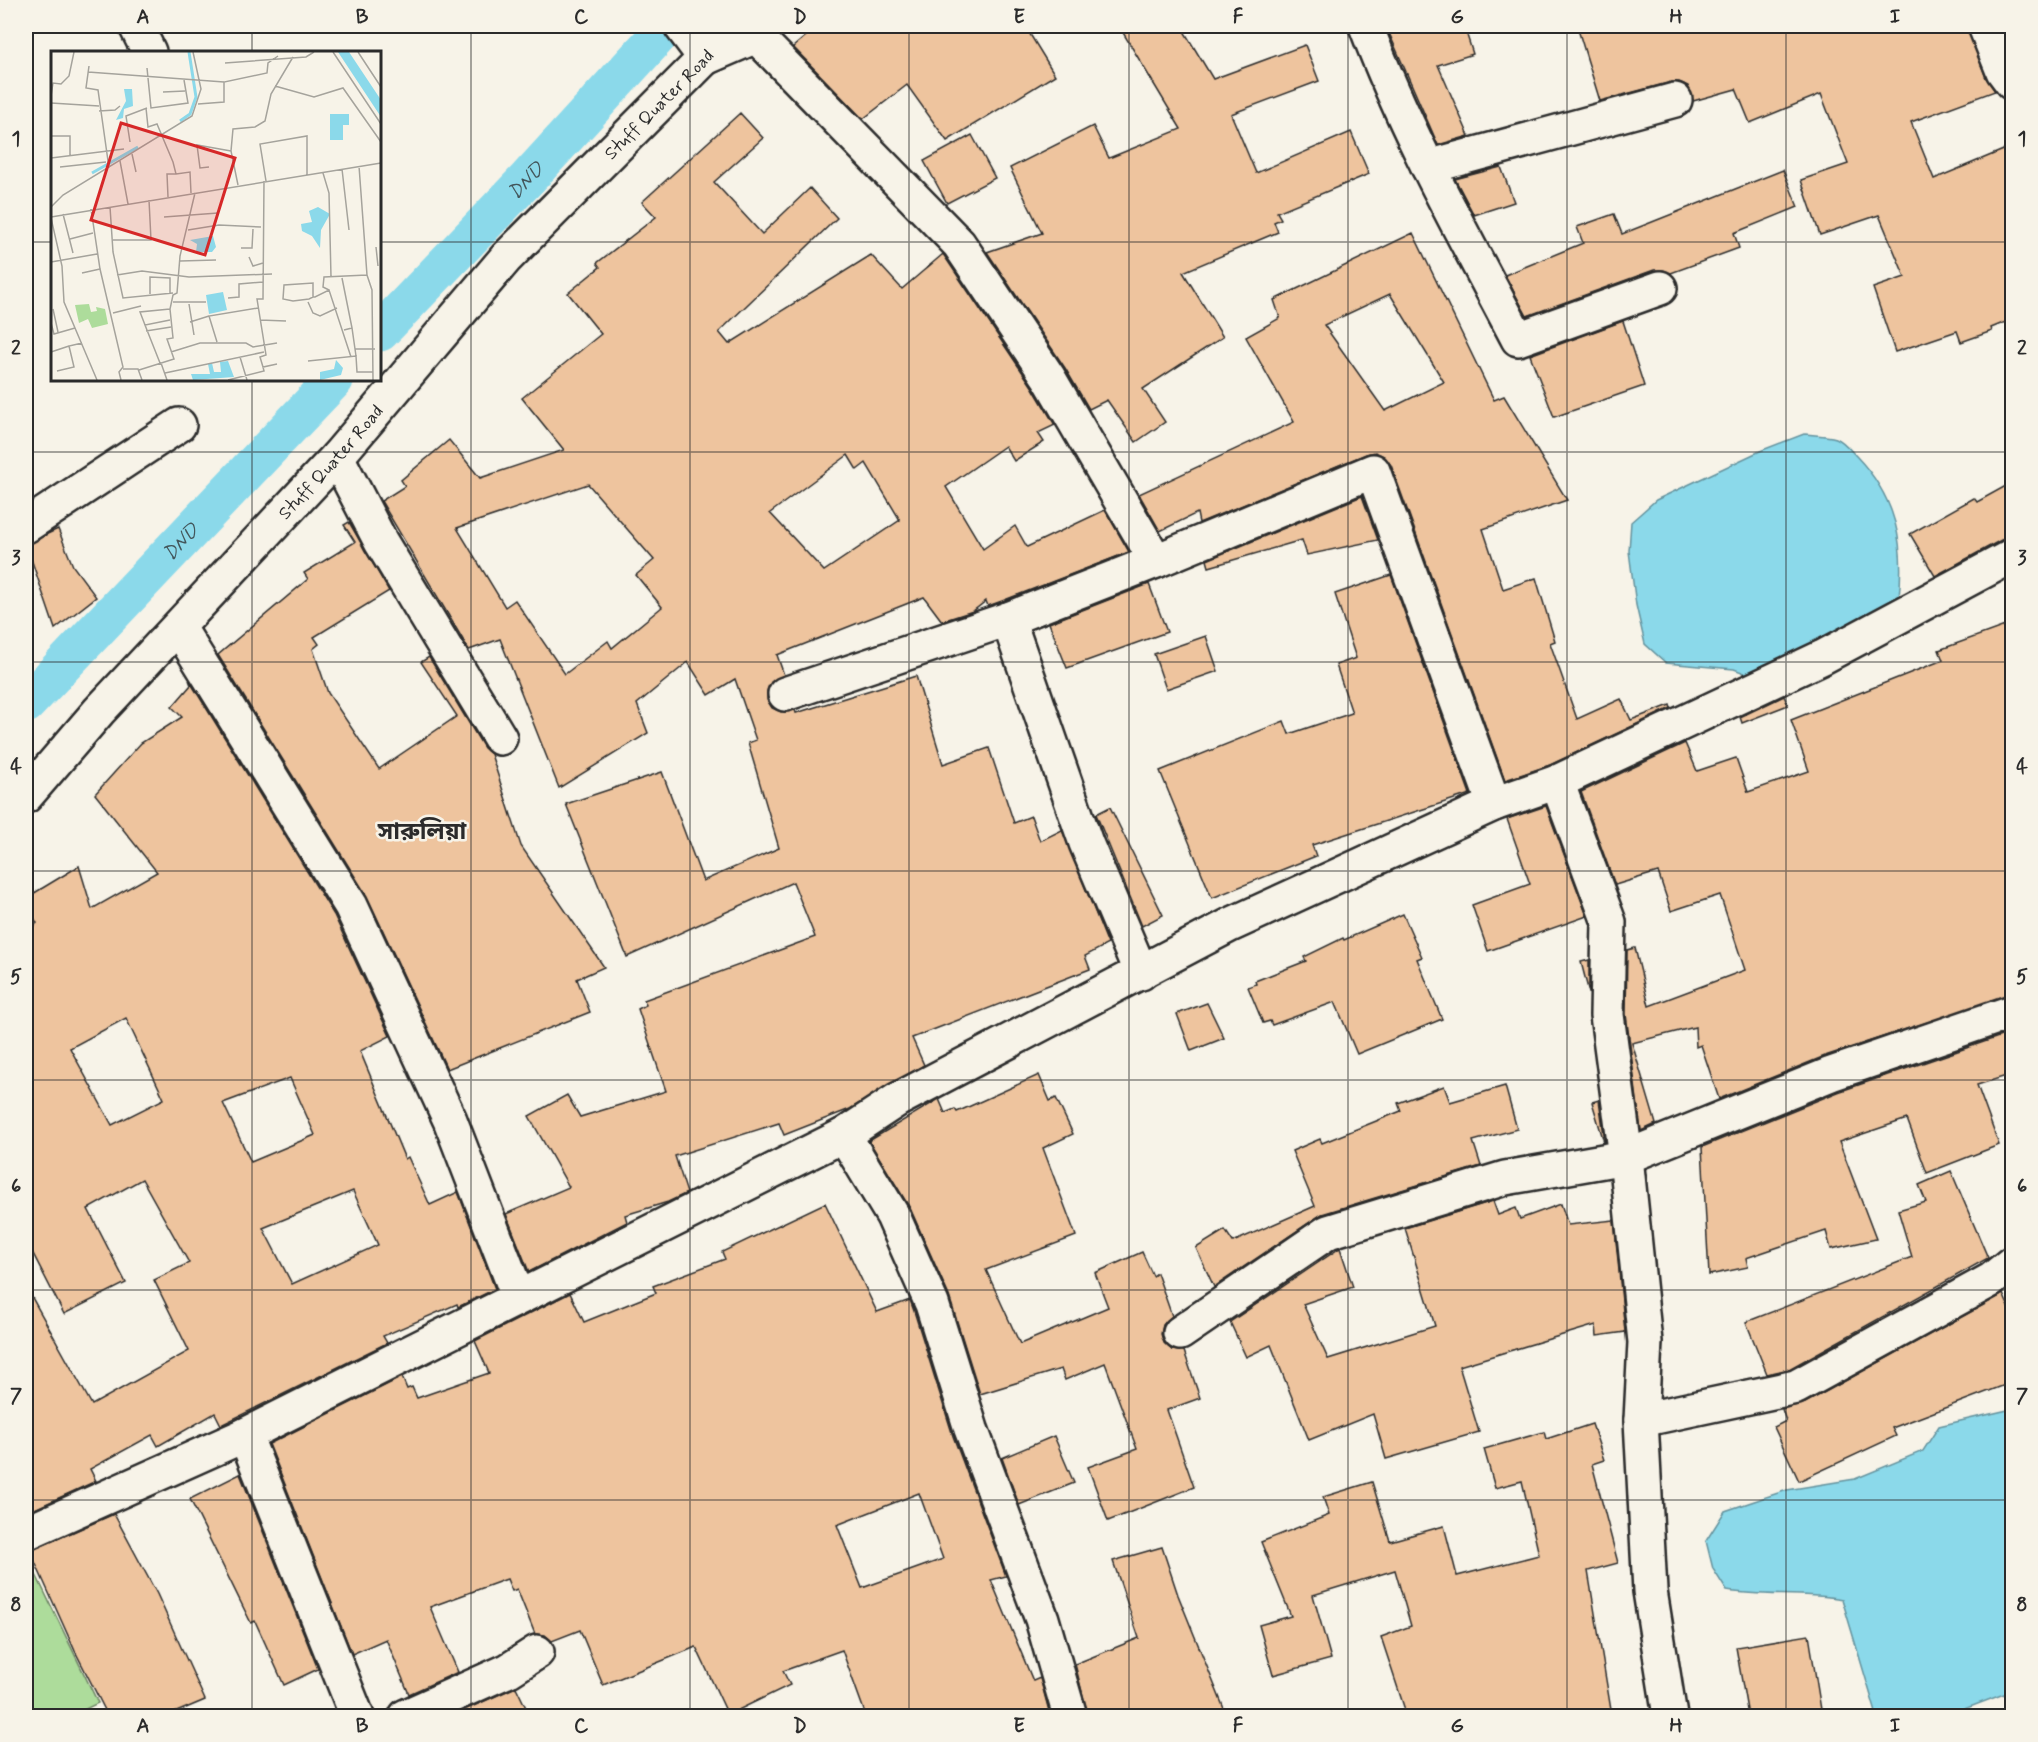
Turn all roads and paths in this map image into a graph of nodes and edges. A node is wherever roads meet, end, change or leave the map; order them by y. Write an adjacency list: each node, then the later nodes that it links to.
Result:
1 (136, 26): 6 (street)
2 (681, 26): 7 (street)
3 (733, 26): 7 (street, Stuff Quater Road)
4 (1366, 26): 10 (street)
5 (1984, 26): 8 (street)
6 (148, 51)
7 (705, 56): 13 (street, Stuff Quater Road); 16 (street)
8 (2013, 83)
9 (1675, 100): 10 (street)
10 (1428, 167): 11 (street)
11 (1660, 288)
12 (179, 425): 14 (street)
13 (337, 457): 18 (street, Stuff Quater Road); 20 (street)
14 (26, 526)
15 (2013, 556): 21 (street)
16 (1156, 561): 17 (street); 23 (street)
17 (1008, 619): 19 (street); 24 (street)
18 (179, 628): 22 (street, Stuff Quater Road); 29 (street)
19 (785, 694)
20 (500, 738)
21 (1557, 782): 23 (street); 27 (street)
22 (26, 796)
23 (1494, 804): 24 (street)
24 (1141, 973): 26 (street)
25 (2013, 1012): 27 (street)
26 (844, 1135): 29 (street); 37 (street)
27 (1626, 1157): 30 (street); 31 (street)
28 (2013, 1263): 31 (street)
29 (518, 1296): 32 (street)
30 (1180, 1334)
31 (1641, 1420): 38 (street)
32 (245, 1435): 33 (street); 35 (street)
33 (26, 1533)
34 (537, 1652): 36 (street)
35 (357, 1716)
36 (406, 1716)
37 (1070, 1716)
38 (1670, 1716)

